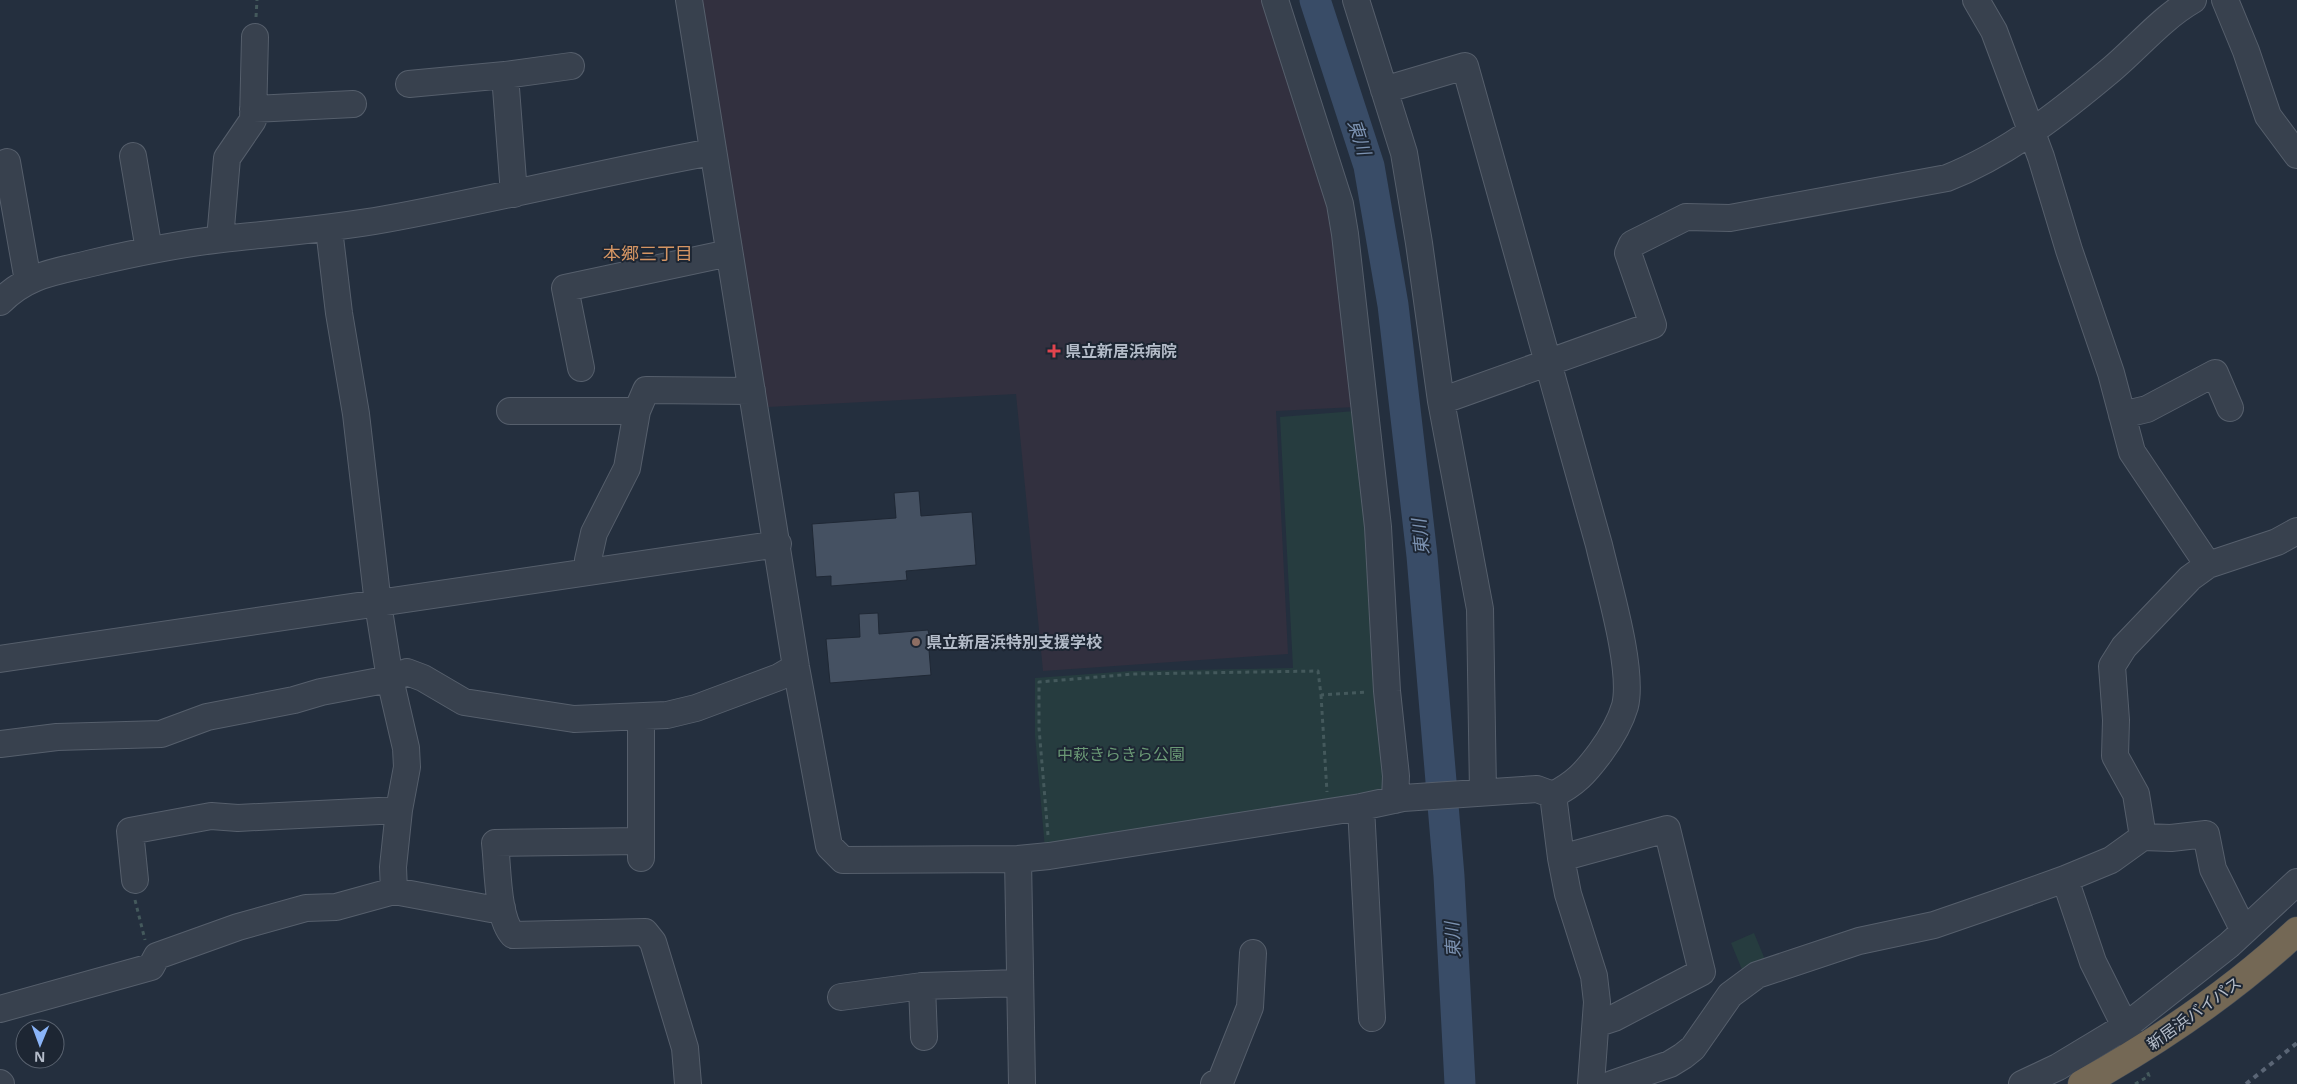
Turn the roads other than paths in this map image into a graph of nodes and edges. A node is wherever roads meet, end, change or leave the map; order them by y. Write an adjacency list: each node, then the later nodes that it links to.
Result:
1 (689, 0): 15 (street)
2 (1275, 0): 46 (street)
3 (1356, 0): 11 (street)
4 (1976, 0): 14 (street)
5 (2193, 0): 14 (street)
6 (2225, 0): 16 (street)
7 (255, 37): 13 (street)
8 (570, 66): 9 (street)
9 (506, 75): 10 (street); 19 (street)
10 (409, 84)
11 (1384, 90): 26 (street); 29 (street)
12 (352, 104): 13 (street)
13 (254, 109): 21 (street)
14 (2030, 132): 26 (street); 33 (street)
15 (712, 152): 19 (street); 23 (street)
16 (2297, 155)
17 (133, 156): 22 (street)
18 (7, 162): 24 (street)
19 (514, 194): 20 (street)
20 (329, 229): 21 (street); 38 (street)
21 (220, 239): 22 (street)
22 (149, 250): 24 (street)
23 (729, 253): 27 (street); 28 (street)
24 (28, 281): 25 (street)
25 (0, 302)
26 (1547, 363): 29 (street); 45 (street)
27 (581, 368)
28 (752, 391): 32 (street); 35 (street)
29 (1441, 401): 44 (street)
30 (2230, 408): 33 (street)
31 (510, 411): 32 (street)
32 (637, 411): 37 (street)
33 (2122, 415): 36 (street)
34 (2297, 531): 36 (street)
35 (778, 544): 37 (street); 40 (street)
36 (2208, 565): 49 (street)
37 (588, 572): 38 (street)
38 (378, 604): 39 (street); 41 (street)
39 (0, 659)
40 (796, 667): 42 (street); 51 (street)
41 (390, 679): 42 (street); 43 (street); 48 (street)
42 (641, 716): 56 (street)
43 (0, 744)
44 (1477, 792): 45 (street); 46 (street)
45 (1553, 795): 50 (street)
46 (1399, 799): 47 (street)
47 (1361, 807): 51 (street); 64 (street)
48 (399, 810): 52 (street); 55 (street)
49 (2143, 837): 53 (street); 57 (street)
50 (1561, 858): 65 (street); 65 (street)
51 (1018, 859): 60 (street)
52 (135, 880)
53 (2065, 880): 66 (street); 73 (street)
54 (2297, 882): 57 (street)
55 (394, 892): 56 (street); 63 (street)
56 (502, 908): 69 (street)
57 (2244, 931): 66 (street)
58 (2297, 931): 68 (highway, 新居浜バイパス)
59 (1253, 953): 71 (street)
60 (1019, 983): 61 (street); 70 (street)
61 (922, 986): 62 (street); 67 (street)
62 (841, 998)
63 (0, 1009)
64 (1372, 1018)
65 (1596, 1024): 72 (street)
66 (2126, 1026): 68 (street); 74 (street)
67 (924, 1037)
68 (2138, 1053): 75 (highway, 新居浜バイパス)
69 (688, 1084)
70 (1022, 1084)
71 (1214, 1084)
72 (1591, 1084)
73 (1612, 1084)
74 (2022, 1084)
75 (2082, 1084)

